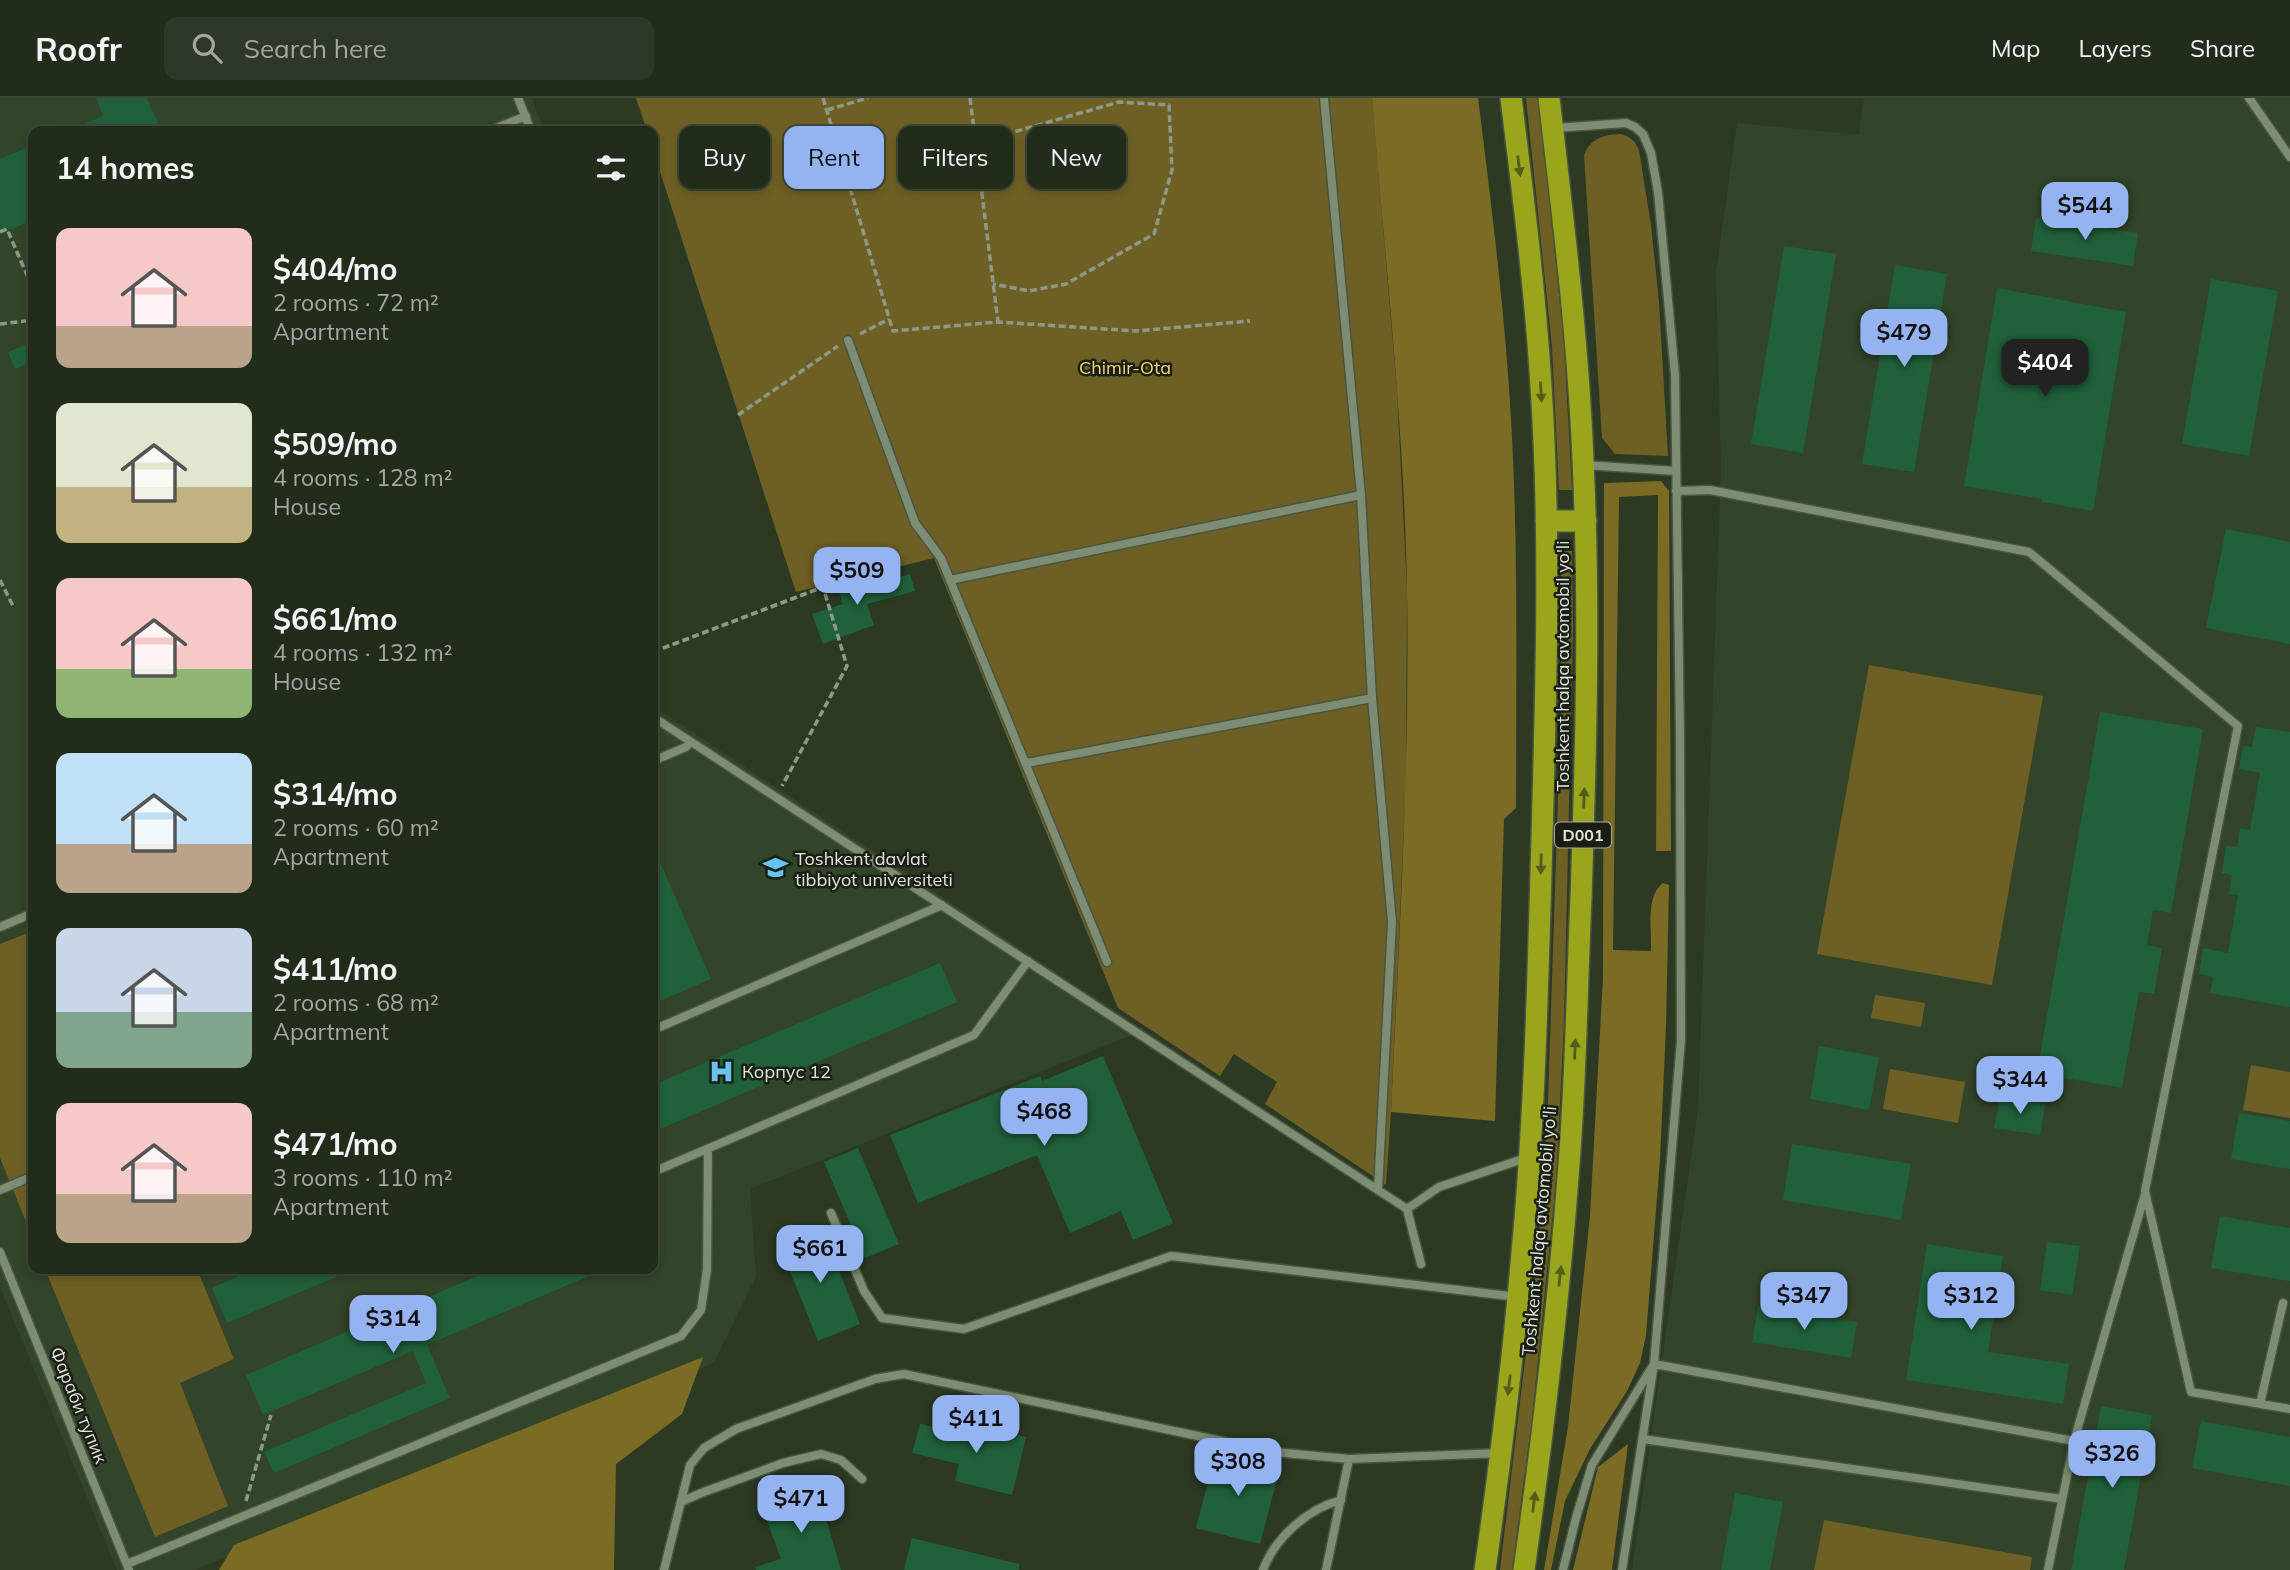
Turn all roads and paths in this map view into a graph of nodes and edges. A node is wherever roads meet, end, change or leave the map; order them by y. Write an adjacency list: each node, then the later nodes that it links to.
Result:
1 (519, 98): 11 (lane)
2 (823, 98): 10 (path)
3 (868, 98): 10 (path)
4 (970, 98): 14 (path)
5 (1324, 98): 32 (lane)
6 (1511, 98): 33 (highway, Toshkent halqa avtomobil yo'li / D001, one-way to 33)
7 (1549, 98): 15 (highway, Toshkent halqa avtomobil yo'li / D001)
8 (2249, 98): 17 (lane)
9 (1120, 100): 16 (path); 21 (path)
10 (827, 110): 22 (path)
11 (526, 116): 12 (lane); 13 (lane)
12 (501, 126)
13 (529, 126)
14 (973, 126)
15 (1552, 128): 29 (highway, Toshkent halqa avtomobil yo'li / D001); 30 (lane)
16 (1013, 132)
17 (2290, 157)
18 (981, 189): 21 (path)
19 (0, 232): 20 (path)
20 (28, 277)
21 (993, 284): 25 (path)
22 (889, 319): 25 (path); 27 (path)
23 (28, 321): 26 (path)
24 (1250, 321): 25 (path)
25 (998, 322)
26 (0, 324)
27 (848, 340): 28 (path); 36 (lane)
28 (738, 415)
29 (1584, 466): 30 (lane); 34 (highway, Toshkent halqa avtomobil yo'li / D001)
30 (1676, 471): 31 (lane)
31 (1676, 491): 57 (lane); 64 (lane)
32 (1362, 495): 36 (lane); 39 (lane)
33 (1546, 521): 34 (highway); 52 (highway, Toshkent halqa avtomobil yo'li / D001, one-way to 52)
34 (1586, 521): 83 (highway, Toshkent halqa avtomobil yo'li / D001, one-way to 34)
35 (0, 580): 37 (path)
36 (950, 580): 43 (lane)
37 (14, 608)
38 (658, 650): 44 (path)
39 (1372, 698): 43 (lane); 56 (lane)
40 (658, 720): 41 (lane)
41 (691, 742): 42 (lane); 44 (lane)
42 (658, 759)
43 (1027, 763): 49 (lane)
44 (776, 797): 45 (lane)
45 (942, 905): 48 (lane); 50 (lane)
46 (28, 915): 47 (lane)
47 (0, 927)
48 (1028, 961): 51 (lane); 56 (lane)
49 (1107, 962)
50 (658, 1028)
51 (708, 1149): 53 (lane); 76 (lane)
52 (1529, 1157): 58 (lane); 62 (highway, Toshkent halqa avtomobil yo'li / D001)
53 (658, 1170)
54 (28, 1178): 55 (lane)
55 (0, 1190)
56 (1378, 1190): 58 (lane)
57 (2145, 1191): 65 (lane); 69 (lane)
58 (1407, 1209): 61 (lane)
59 (831, 1213): 62 (lane)
60 (0, 1252): 77 (lane, Фараби тупик)
61 (1421, 1264)
62 (1518, 1297): 70 (highway, Toshkent halqa avtomobil yo'li / D001, one-way to 70)
63 (2283, 1303): 65 (lane)
64 (1654, 1364): 68 (lane); 69 (lane); 84 (lane)
65 (2260, 1404): 66 (lane)
66 (2290, 1409)
67 (271, 1415): 76 (path)
68 (1643, 1439): 73 (lane); 85 (lane)
69 (2074, 1441): 73 (lane)
70 (1501, 1453): 71 (lane); 82 (highway, Toshkent halqa avtomobil yo'li / D001)
71 (1349, 1459): 74 (lane); 75 (lane)
72 (862, 1479): 75 (lane)
73 (2062, 1499): 86 (lane)
74 (1341, 1500): 80 (lane); 81 (lane)
75 (681, 1503): 78 (lane)
76 (241, 1517): 77 (lane)
77 (128, 1567)
78 (665, 1568): 79 (lane)
79 (675, 1570)
80 (1263, 1570)
81 (1326, 1570)
82 (1485, 1570)
83 (1524, 1570)
84 (1563, 1570)
85 (1622, 1570)
86 (2048, 1570)

